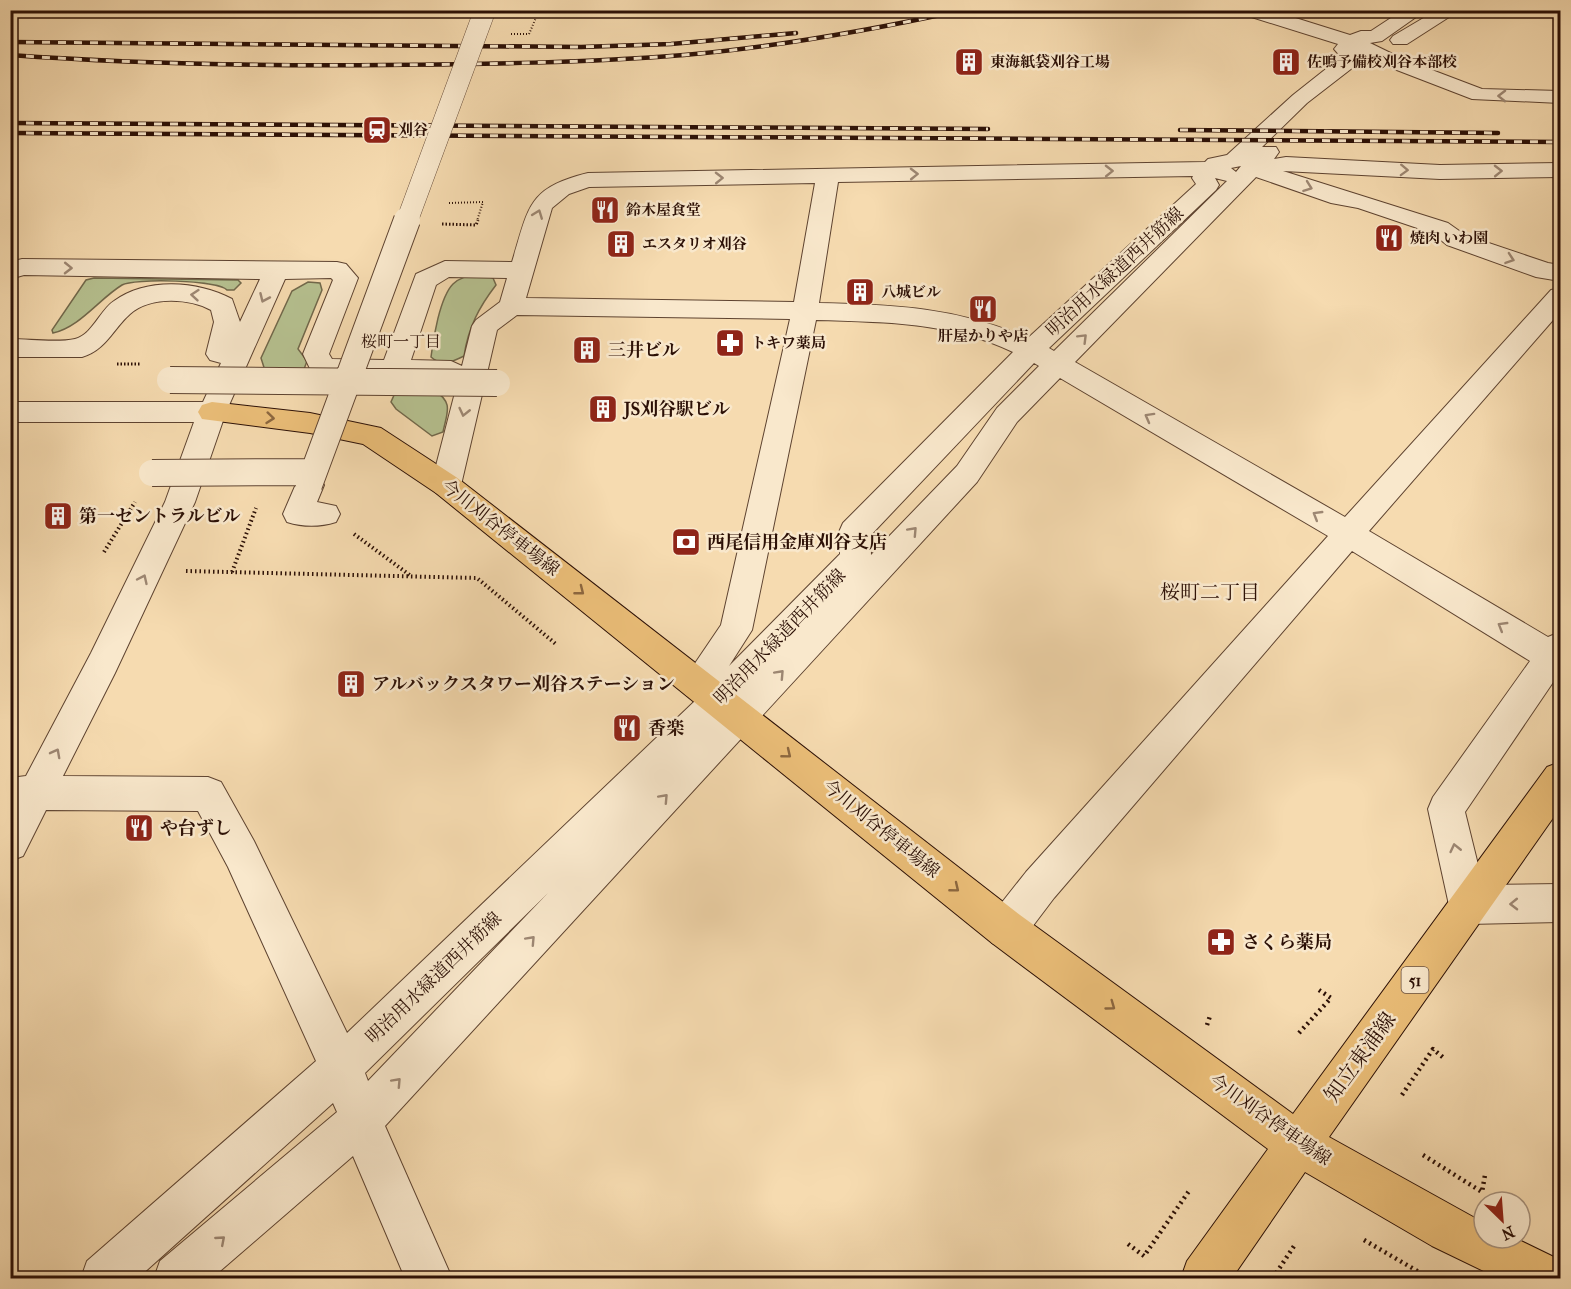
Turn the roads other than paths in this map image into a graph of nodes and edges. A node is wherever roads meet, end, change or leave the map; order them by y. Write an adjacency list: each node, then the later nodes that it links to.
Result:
1 (485, 10): 24 (street, bridge)
2 (1249, 10): 5 (street)
3 (1417, 10): 5 (street)
4 (1451, 10): 5 (street)
5 (1365, 48): 6 (street, one-way to 5); 7 (street); 9 (street)
6 (1560, 97)
7 (1210, 169): 9 (street); 10 (street, one-way to 7); 20 (street, 明治用水緑道西井筋線)
8 (1560, 170): 9 (street, one-way to 8)
9 (1247, 173): 14 (street, one-way to 14); 20 (street, one-way to 9)
10 (828, 176): 11 (street, one-way to 10); 17 (street)
11 (520, 270): 16 (street); 21 (street)
12 (10, 271): 13 (street, one-way to 13)
13 (276, 271): 19 (street, one-way to 19); 21 (street)
14 (1560, 273)
15 (1560, 296): 31 (street)
16 (511, 306): 17 (street); 22 (street)
17 (805, 311): 20 (street); 33 (street)
18 (10, 348): 19 (street, one-way to 18)
19 (239, 355): 26 (street)
20 (1043, 358): 31 (street, one-way to 20); 33 (street, one-way to 20); 33 (street, 明治用水緑道西井筋線)
21 (394, 369): 22 (street)
22 (486, 377): 24 (street, bridge); 29 (street, one-way to 29)
23 (170, 380): 24 (street, bridge)
24 (346, 383): 27 (street, bridge)
25 (10, 412): 26 (street)
26 (212, 412): 29 (main road, 今川刈谷停車場線, one-way to 29); 35 (street, one-way to 26)
27 (313, 472): 28 (street, bridge); 30 (street, bridge)
28 (152, 473)
29 (446, 485): 33 (main road, 今川刈谷停車場線, one-way to 33)
30 (325, 514)
31 (1348, 534): 32 (street, one-way to 31); 39 (street)
32 (1556, 651): 38 (street, one-way to 32)
33 (719, 701): 39 (main road, 今川刈谷停車場線, one-way to 39); 40 (street, 明治用水緑道西井筋線); 41 (street, one-way to 33)
34 (1560, 779): 38 (main road, 知立東浦線 / 51)
35 (22, 793): 36 (street); 40 (street)
36 (10, 843)
37 (1560, 903): 38 (street, one-way to 38)
38 (1468, 905): 42 (main road, 知立東浦線 / 51)
39 (1006, 928): 42 (main road, 今川刈谷停車場線, one-way to 42)
40 (341, 1068): 41 (street); 43 (street, 明治用水緑道西井筋線)
41 (360, 1121): 44 (street, one-way to 41); 45 (street)
42 (1298, 1144): 46 (main road, 知立東浦線 / 51); 47 (main road, 今川刈谷停車場線)
43 (104, 1278)
44 (177, 1278)
45 (429, 1278)
46 (1204, 1278)
47 (1547, 1278)

